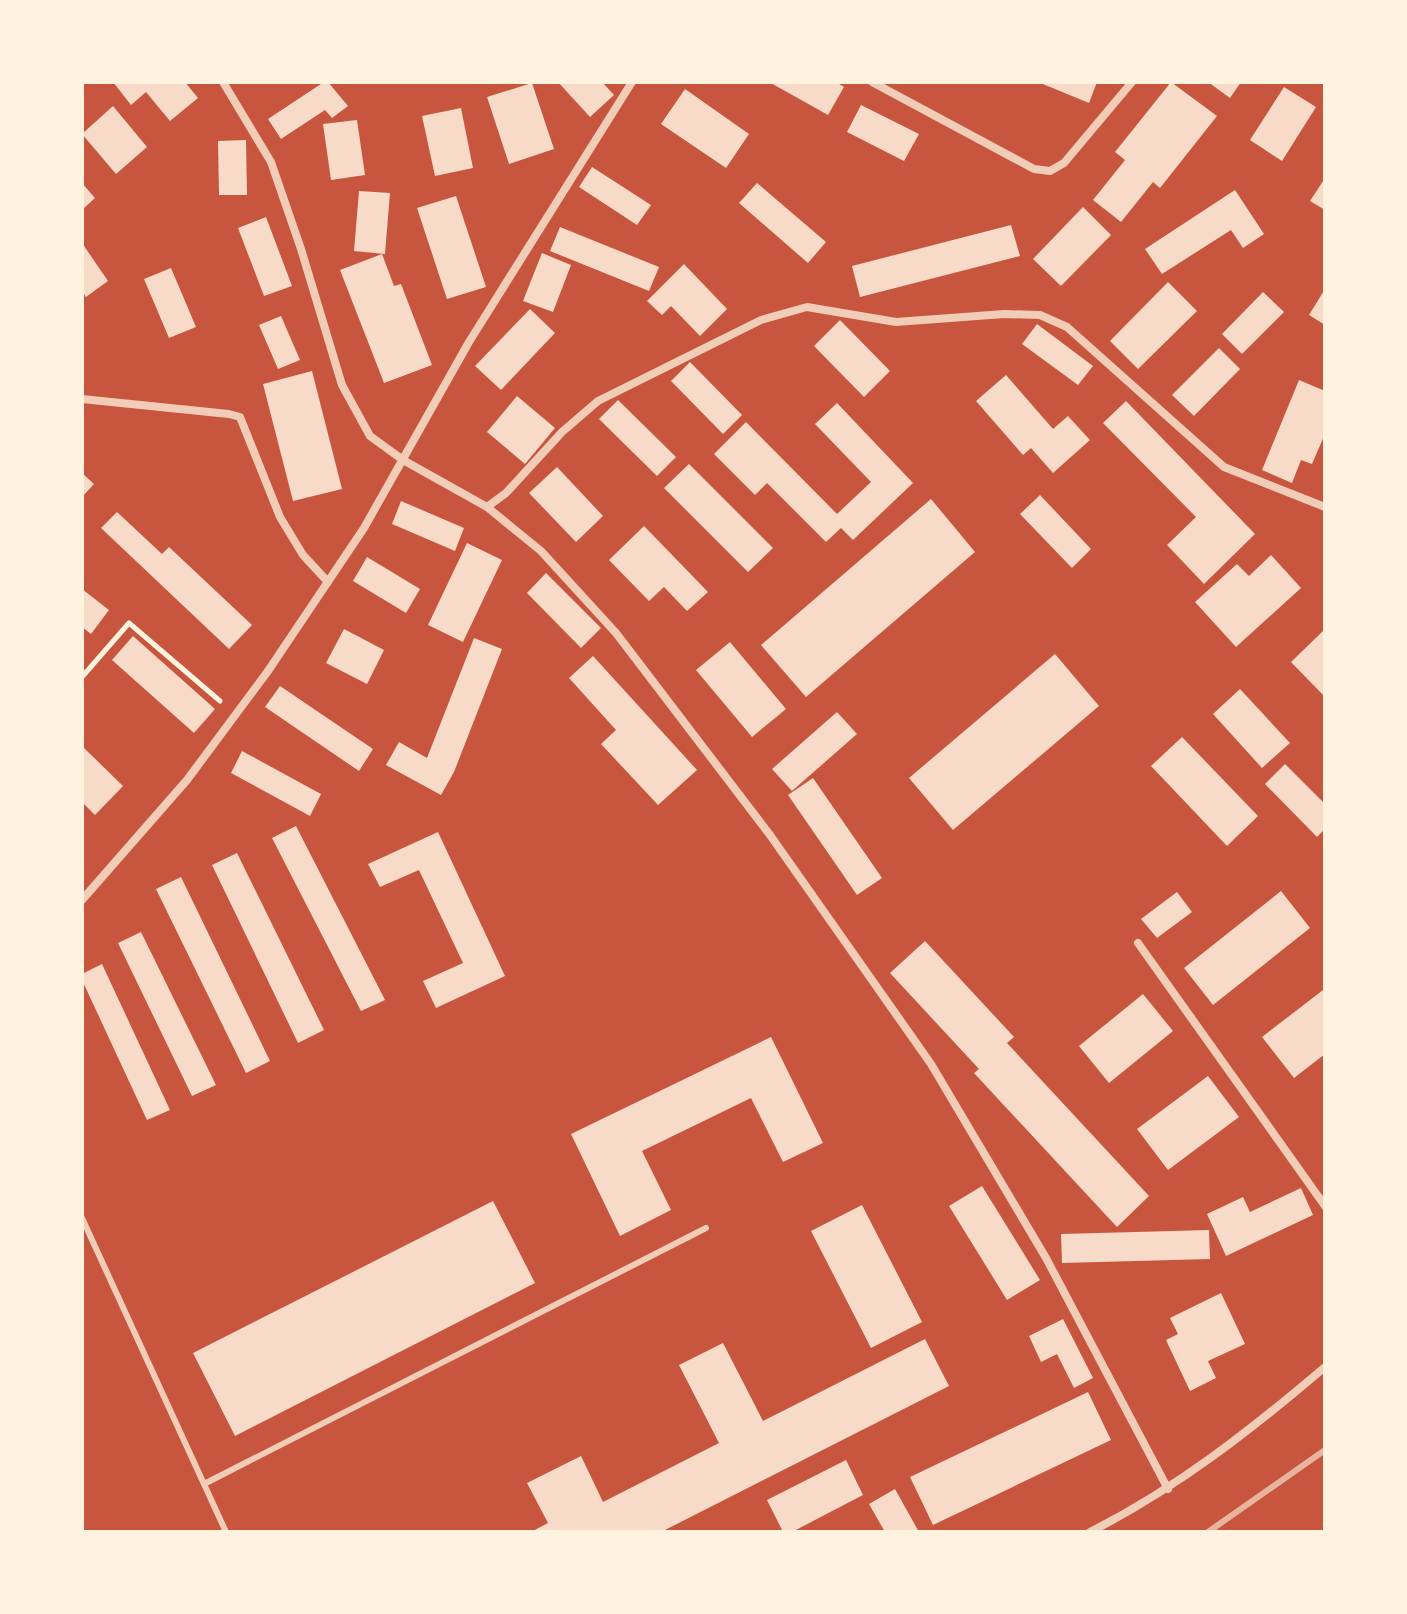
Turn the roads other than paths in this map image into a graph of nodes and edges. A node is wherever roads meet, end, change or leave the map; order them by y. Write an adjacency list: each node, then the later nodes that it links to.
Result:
1 (223, 82): 6 (street)
2 (632, 82): 6 (street)
3 (872, 82): 4 (street)
4 (1132, 82)
5 (82, 399): 9 (street)
6 (403, 460): 7 (street); 9 (street)
7 (487, 507): 8 (street); 17 (street)
8 (1325, 507)
9 (328, 582): 10 (street)
10 (82, 900)
11 (1138, 943): 12 (street)
12 (1325, 1206)
13 (82, 1218): 16 (lane)
14 (706, 1228): 16 (lane)
15 (1325, 1367): 17 (street)
16 (204, 1484): 18 (lane)
17 (1168, 1489): 19 (street)
18 (226, 1532)
19 (1090, 1532)

